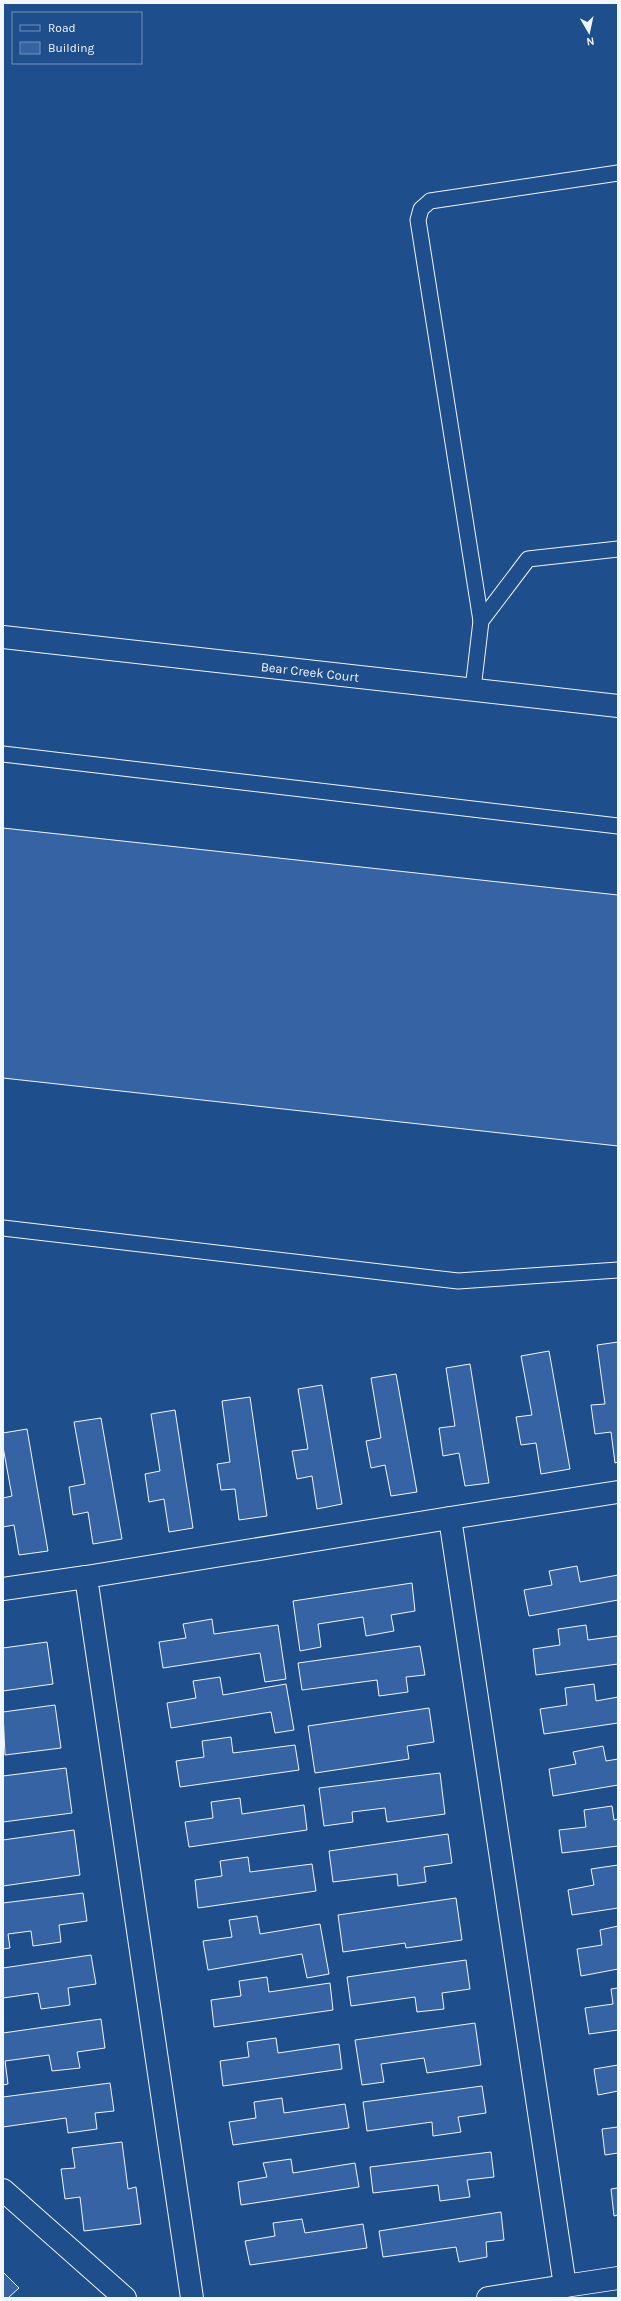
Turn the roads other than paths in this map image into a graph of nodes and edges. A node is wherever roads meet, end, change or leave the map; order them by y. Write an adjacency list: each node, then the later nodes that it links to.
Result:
1 (618, 173): 3 (lane)
2 (618, 549): 3 (lane)
3 (481, 621): 5 (lane)
4 (3, 637): 5 (street, Bear Creek Court)
5 (473, 690): 6 (street, Bear Creek Court)
6 (618, 706)
7 (3, 754): 8 (lane)
8 (618, 826)
9 (3, 1228): 10 (lane)
10 (618, 1270)
11 (618, 1492): 12 (street)
12 (450, 1518): 13 (street); 17 (street)
13 (86, 1577): 14 (street); 19 (street)
14 (3, 1589)
15 (3, 2190): 18 (street)
16 (618, 2278): 17 (street)
17 (565, 2286): 20 (street)
18 (125, 2298)
19 (192, 2298)
20 (488, 2298)

